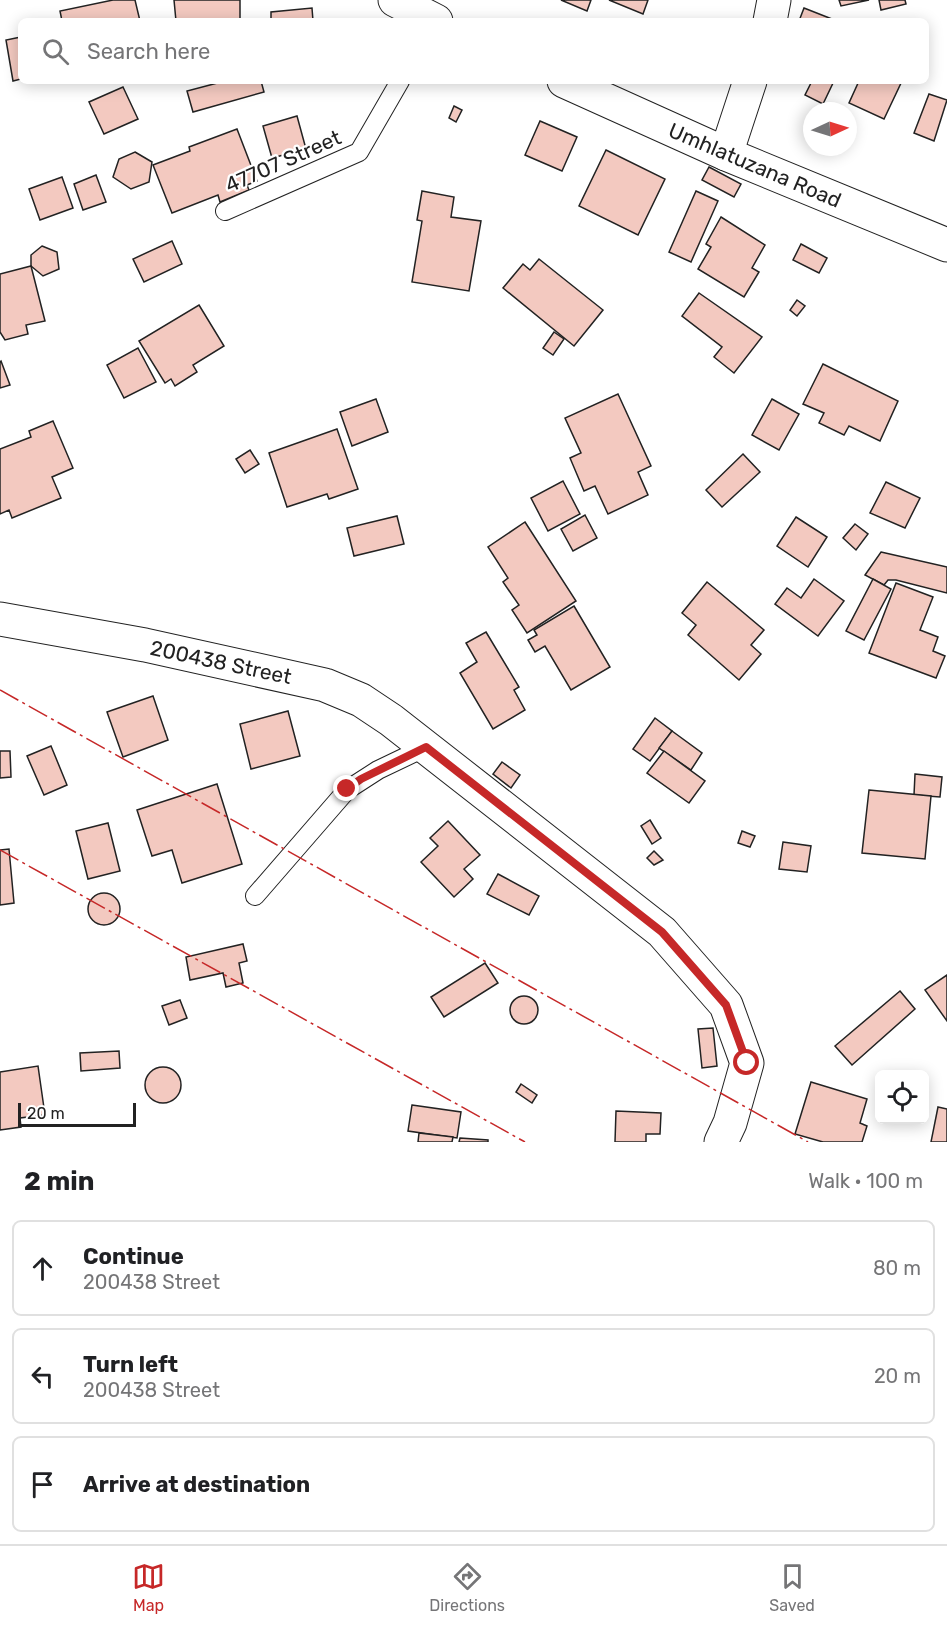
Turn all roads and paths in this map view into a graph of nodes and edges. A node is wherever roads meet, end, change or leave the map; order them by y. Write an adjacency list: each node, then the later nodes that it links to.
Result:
1 (395, 0): 3 (street)
2 (774, 0): 4 (street)
3 (426, 18)
4 (771, 18)
5 (398, 84): 9 (lane, 47707 Street)
6 (571, 84): 8 (street, Umhlatuzana Road)
7 (749, 84): 8 (street)
8 (726, 154): 10 (street, Umhlatuzana Road)
9 (225, 211)
10 (947, 245)
11 (0, 619): 12 (street, 200438 Street)
12 (426, 747): 13 (lane); 14 (street, 200438 Street)
13 (255, 896)
14 (721, 1142)

